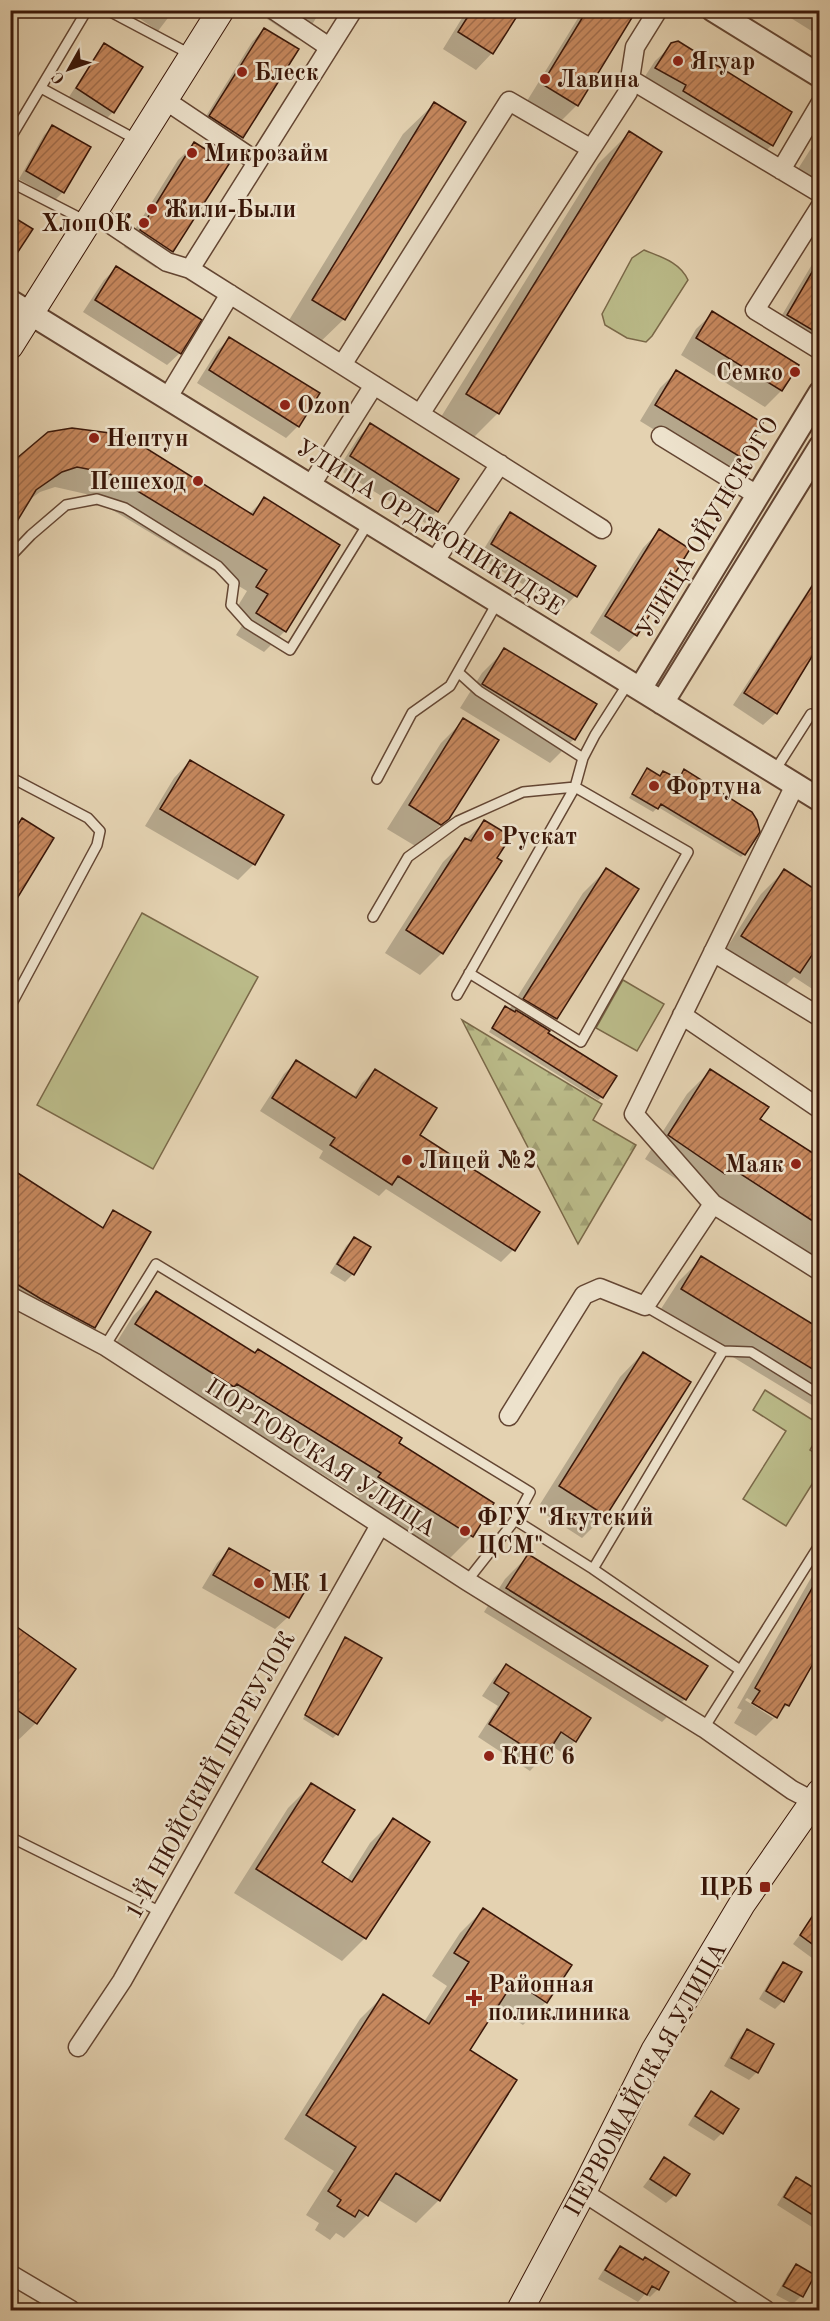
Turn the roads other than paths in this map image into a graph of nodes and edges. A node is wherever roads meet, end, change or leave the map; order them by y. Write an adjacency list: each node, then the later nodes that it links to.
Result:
1 (87, 10): 12 (lane)
2 (107, 10): 9 (lane)
3 (221, 10): 9 (main road)
4 (274, 10): 8 (street)
5 (353, 10): 8 (street)
6 (658, 10): 11 (street)
7 (726, 14): 10 (street)
8 (329, 47): 18 (street)
9 (193, 56): 13 (main road)
10 (819, 76)
11 (630, 79): 17 (street); 19 (street)
12 (42, 88): 15 (lane); 16 (lane)
13 (165, 100): 16 (main road); 18 (street)
14 (819, 104): 19 (street)
15 (10, 140)
16 (139, 141): 23 (main road)
17 (590, 148): 29 (street); 33 (street)
18 (256, 161): 24 (street)
19 (781, 170): 21 (street)
20 (10, 182): 23 (lane)
21 (819, 193)
22 (819, 207): 28 (street)
23 (91, 218): 24 (street); 26 (main road)
24 (190, 269): 25 (street)
25 (230, 294): 29 (street); 32 (street)
26 (21, 307): 27 (main road); 32 (street, УЛИЦА ОРДЖОНИКИДЗЕ)
27 (10, 346)
28 (819, 350)
29 (342, 365): 30 (street)
30 (374, 385): 33 (street); 37 (street)
31 (819, 393): 38 (street, УЛИЦА ОЙУНСКОГО)
32 (168, 397): 37 (street, УЛИЦА ОРДЖОНИКИДЗЕ)
33 (420, 414): 36 (street)
34 (661, 436): 38 (street)
35 (819, 447): 46 (street)
36 (500, 464): 40 (street); 42 (street)
37 (311, 486): 39 (street, УЛИЦА ОРДЖОНИКИДЗЕ)
38 (757, 495): 45 (street, УЛИЦА ОЙУНСКОГО)
39 (369, 522): 41 (lane); 42 (street, УЛИЦА ОРДЖОНИКИДЗЕ)
40 (602, 529)
41 (10, 556)
42 (434, 562): 43 (street, УЛИЦА ОРДЖОНИКИДЗЕ)
43 (498, 601): 44 (lane); 45 (street, УЛИЦА ОРДЖОНИКИДЗЕ)
44 (458, 672): 48 (lane); 51 (lane)
45 (635, 686): 46 (street, УЛИЦА ОРДЖОНИКИДЗЕ); 48 (lane)
46 (662, 703): 49 (street, УЛИЦА ОРДЖОНИКИДЗЕ)
47 (811, 714): 49 (lane)
48 (583, 758): 53 (lane)
49 (774, 772): 52 (street, УЛИЦА ОРДЖОНИКИДЗЕ)
50 (10, 777): 59 (lane)
51 (377, 779)
52 (795, 785): 54 (street, УЛИЦА ОРДЖОНИКИДЗЕ); 56 (street)
53 (575, 787): 55 (lane); 57 (lane); 57 (lane)
54 (819, 800)
55 (373, 917)
56 (713, 952): 60 (street); 61 (street)
57 (469, 973): 58 (lane)
58 (457, 995)
59 (10, 1006)
60 (682, 1016): 62 (street); 63 (street)
61 (819, 1017)
62 (819, 1109)
63 (713, 1204): 64 (street); 66 (street)
64 (819, 1271)
65 (14, 1304): 67 (street, ПОРТОВСКАЯ УЛИЦА)
66 (645, 1306): 68 (lane); 70 (street)
67 (105, 1346): 71 (lane); 72 (street, ПОРТОВСКАЯ УЛИЦА)
68 (723, 1351): 69 (lane); 74 (lane)
69 (819, 1395)
70 (509, 1416)
71 (515, 1520): 74 (lane); 75 (lane)
72 (380, 1525): 75 (street, ПОРТОВСКАЯ УЛИЦА); 80 (street, 1-Й НЮЙСКИЙ ПЕРЕУЛОК)
73 (819, 1544): 76 (lane)
74 (593, 1569): 76 (lane)
75 (467, 1581): 77 (street, ПОРТОВСКАЯ УЛИЦА)
76 (740, 1670): 77 (lane)
77 (704, 1728): 78 (street, ПОРТОВСКАЯ УЛИЦА)
78 (816, 1796): 82 (main road, ПЕРВОМАЙСКАЯ УЛИЦА)
79 (10, 1837): 80 (lane)
80 (161, 1912): 81 (street, 1-Й НЮЙСКИЙ ПЕРЕУЛОК)
81 (78, 2047)
82 (584, 2192): 85 (main road, ПЕРВОМАЙСКАЯ УЛИЦА); 86 (street)
83 (10, 2274): 84 (street)
84 (71, 2310)
85 (520, 2310)
86 (766, 2310)

